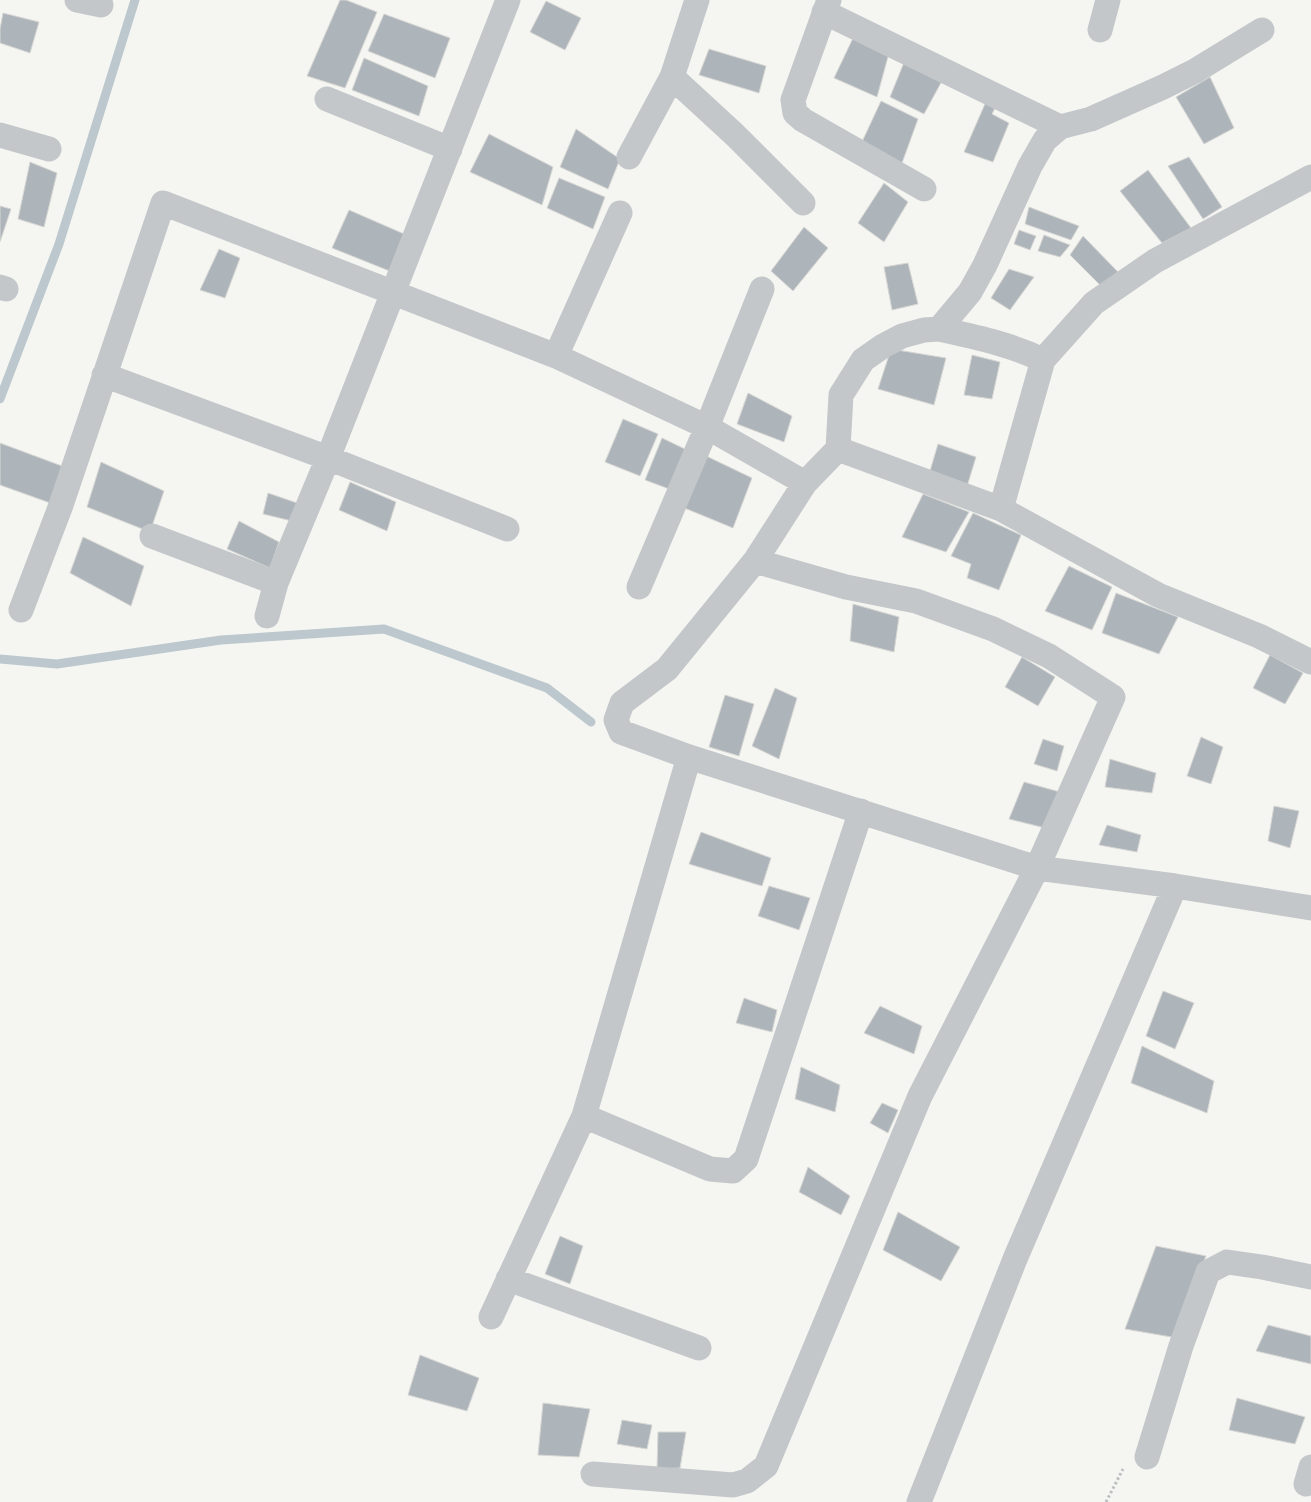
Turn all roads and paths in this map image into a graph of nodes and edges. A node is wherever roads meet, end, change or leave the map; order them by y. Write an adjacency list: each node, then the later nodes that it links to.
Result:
1 (76, 0): 5 (street)
2 (508, 0): 13 (street)
3 (697, 0): 9 (street)
4 (1108, 0): 7 (street)
5 (101, 5)
6 (826, 6): 11 (street); 17 (street)
7 (1100, 30)
8 (1262, 30): 11 (street)
9 (672, 77): 15 (street); 18 (street)
10 (327, 99): 13 (street)
11 (1060, 127): 22 (street)
12 (0, 136): 14 (street)
13 (450, 148): 21 (street)
14 (49, 149)
15 (629, 157)
16 (1311, 177): 24 (street)
17 (924, 190)
18 (803, 203)
19 (620, 213): 23 (street)
20 (762, 289): 26 (street)
21 (394, 292): 23 (street); 25 (street); 28 (street)
22 (939, 329): 24 (street); 27 (street)
23 (556, 356): 26 (street)
24 (1043, 360): 30 (street)
25 (104, 375): 28 (street); 36 (street)
26 (707, 427): 29 (street); 35 (street)
27 (838, 449): 29 (street); 30 (street)
28 (328, 458): 31 (street); 34 (street)
29 (805, 483): 33 (street)
30 (1001, 509): 38 (street)
31 (507, 529)
32 (152, 536): 34 (street)
33 (754, 561): 39 (street); 41 (street)
34 (276, 583): 37 (street)
35 (638, 587)
36 (21, 610)
37 (267, 616)
38 (1311, 662)
39 (690, 757): 40 (street); 44 (street)
40 (862, 812): 41 (street); 44 (street)
41 (1037, 868): 42 (street); 50 (street)
42 (1175, 886): 43 (street); 51 (street)
43 (1311, 908)
44 (584, 1116): 46 (street)
45 (1311, 1277): 49 (street)
46 (508, 1279): 47 (street); 48 (street)
47 (491, 1317)
48 (699, 1348)
49 (1148, 1456): 52 (path)
50 (593, 1474)
51 (920, 1502)
52 (1106, 1502)

